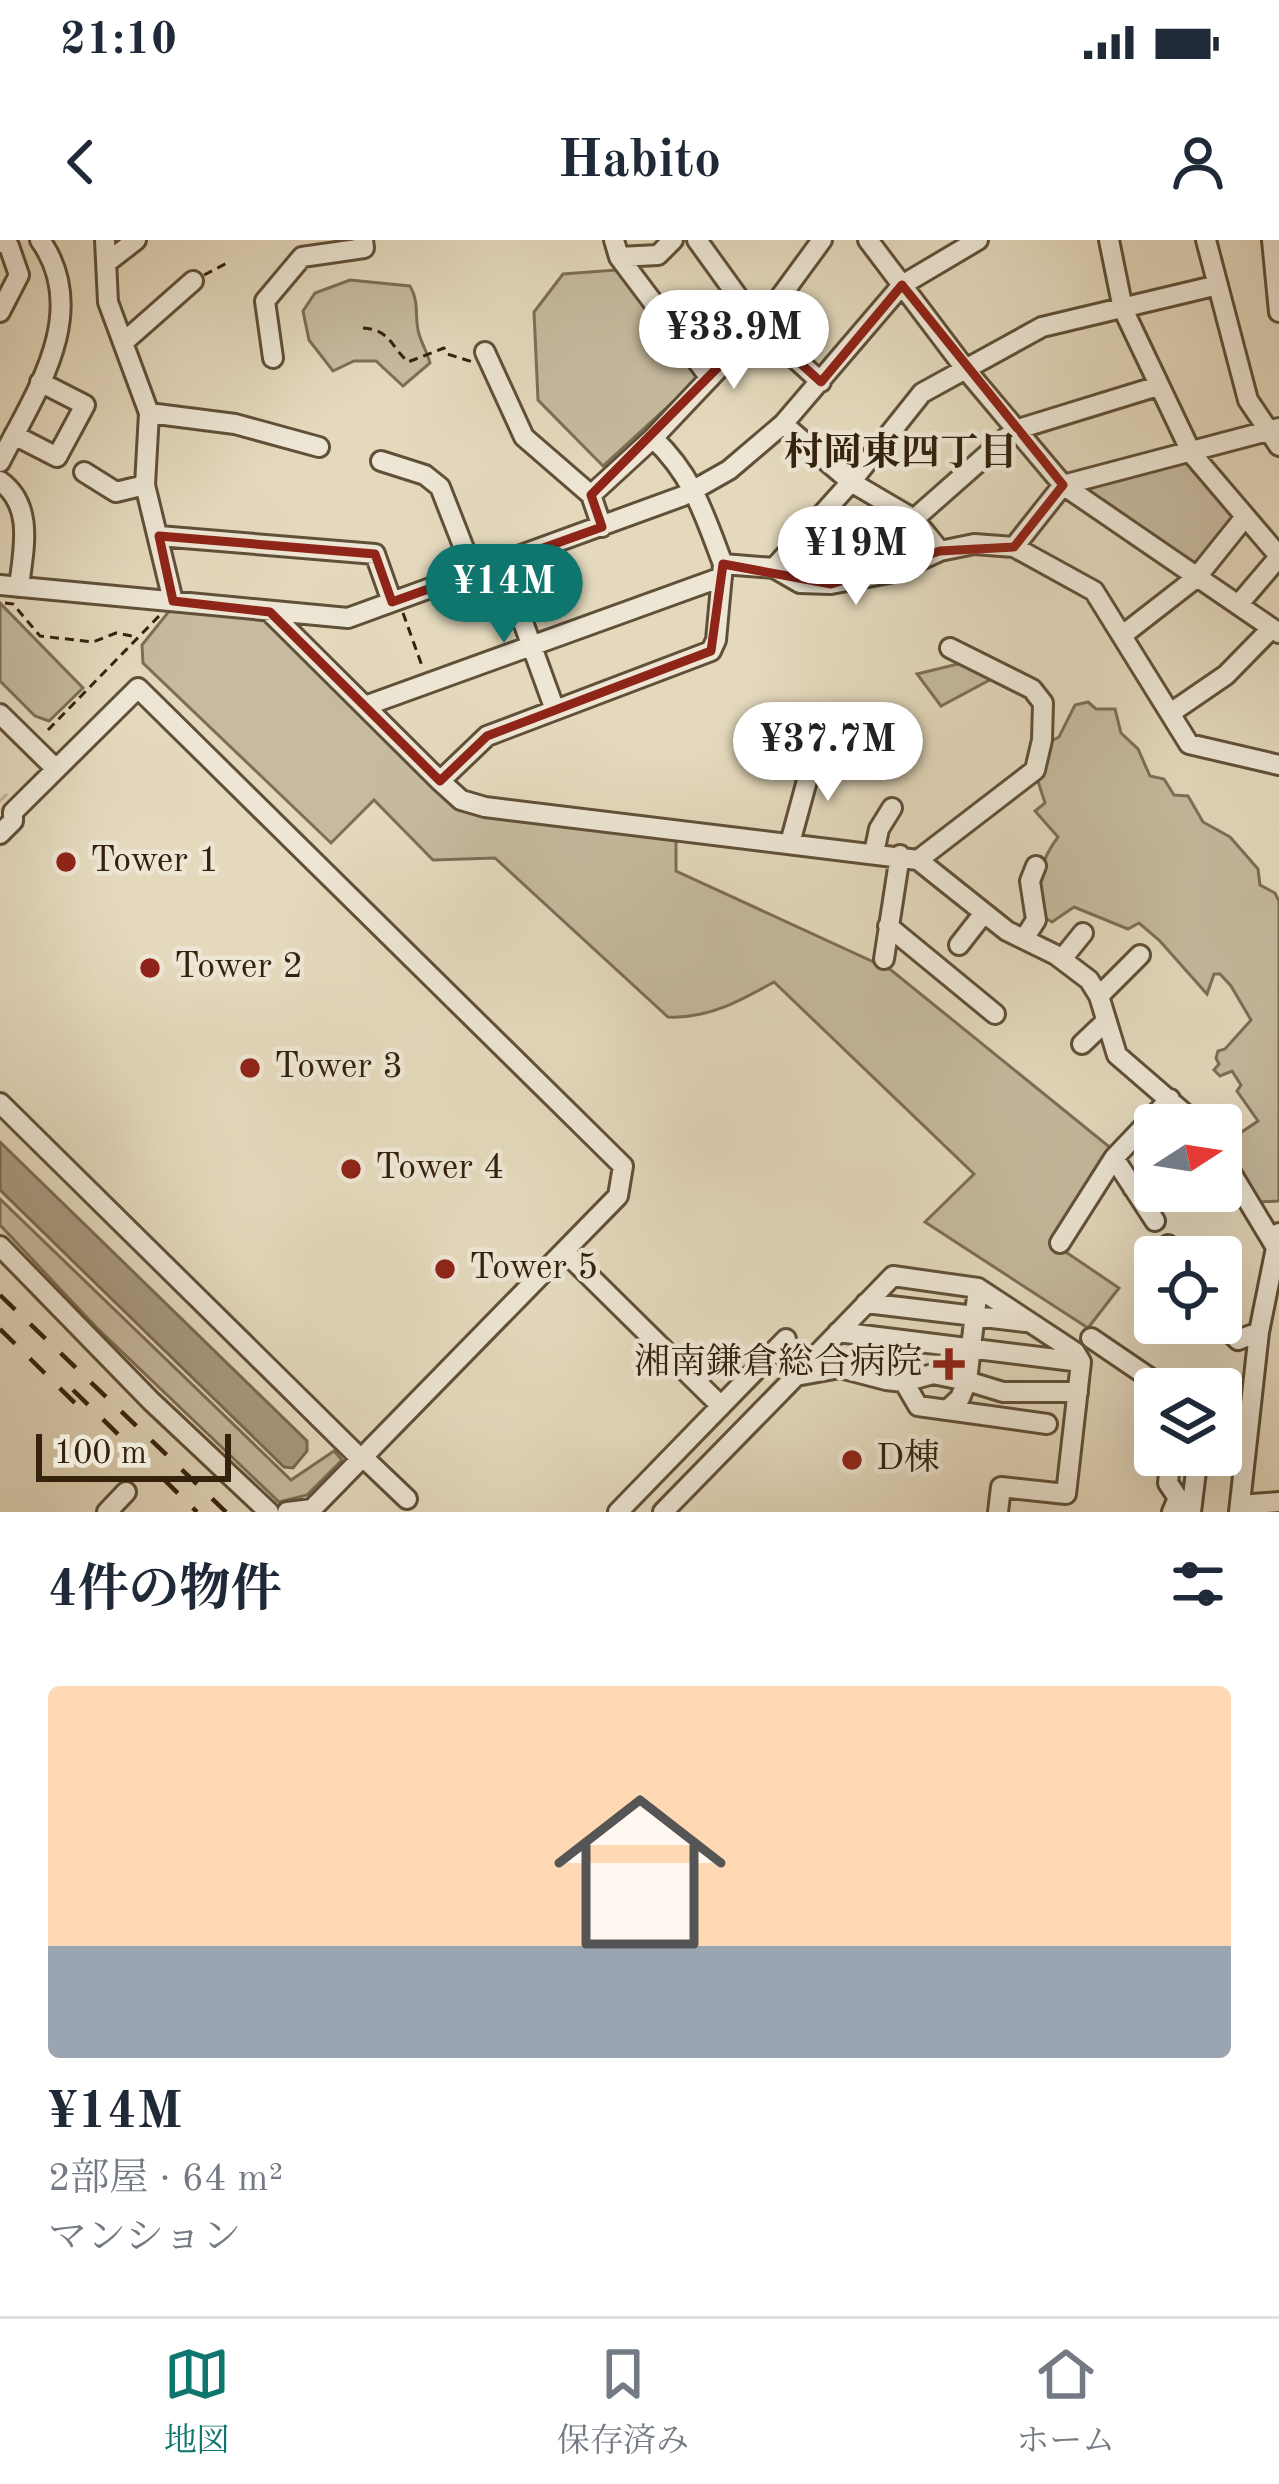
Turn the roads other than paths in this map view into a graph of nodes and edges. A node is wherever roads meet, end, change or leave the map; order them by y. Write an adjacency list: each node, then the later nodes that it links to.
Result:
1 (40, 240): 28 (street)
2 (105, 240): 15 (street)
3 (136, 240): 15 (street)
4 (363, 240): 24 (street)
5 (673, 240): 14 (street)
6 (697, 240): 22 (street)
7 (822, 240): 22 (street)
8 (868, 240): 17 (street)
9 (978, 240): 17 (street)
10 (1109, 240): 19 (street)
11 (1206, 240): 18 (street)
12 (1272, 240): 21 (street)
13 (0, 242): 20 (street)
14 (617, 248): 27 (street)
15 (109, 261): 23 (street)
16 (193, 281): 23 (street)
17 (902, 285): 26 (street); 29 (street)
18 (1218, 285): 19 (street); 35 (street)
19 (1123, 309): 26 (street); 30 (street)
20 (0, 312)
21 (1279, 312)
22 (760, 326): 27 (street); 29 (street)
23 (125, 341): 31 (street)
24 (273, 358)
25 (489, 360): 47 (street)
26 (967, 370): 33 (street); 43 (street)
27 (710, 377): 36 (street)
28 (40, 382): 34 (street); 34 (street)
29 (821, 382): 32 (street)
30 (1158, 386): 33 (street); 38 (street)
31 (149, 413): 37 (street); 44 (street)
32 (783, 424): 43 (street); 46 (street)
33 (1016, 430): 45 (street); 49 (street)
34 (14, 435): 40 (street)
35 (1275, 435): 38 (street)
36 (653, 438): 46 (street); 47 (street)
37 (319, 447)
38 (1192, 454): 45 (street); 48 (street)
39 (381, 461): 58 (street)
40 (0, 462)
41 (84, 472): 44 (street)
42 (0, 481): 60 (street)
43 (851, 482): 49 (street); 56 (street)
44 (145, 485): 51 (street)
45 (1063, 485): 52 (street); 59 (street)
46 (695, 490): 50 (street); 57 (street)
47 (591, 495): 50 (street)
48 (1245, 517): 54 (street); 59 (street)
49 (914, 519): 53 (street)
50 (602, 527): 55 (street)
51 (159, 536): 61 (street); 62 (street)
52 (1014, 547): 53 (street); 66 (street)
53 (940, 551): 56 (street)
54 (1279, 557): 63 (street)
55 (502, 564): 58 (street); 67 (street)
56 (774, 568): 57 (street)
57 (723, 570): 67 (street); 70 (street)
58 (474, 574): 61 (street)
59 (1196, 578): 63 (street); 66 (street)
60 (8, 592): 62 (street)
61 (396, 601): 64 (street)
62 (173, 602): 64 (street)
63 (1238, 605): 65 (street)
64 (270, 612): 69 (street)
65 (1275, 630): 71 (street)
66 (1124, 634): 71 (street)
67 (532, 645): 69 (street); 70 (street)
68 (950, 648): 82 (street)
69 (365, 706): 76 (street)
70 (555, 710): 76 (street)
71 (1172, 712): 74 (street)
72 (0, 714): 75 (street)
73 (815, 751): 80 (street)
74 (1279, 765)
75 (55, 768): 77 (street); 106 (street)
76 (440, 781): 80 (street)
77 (7, 807): 79 (street)
78 (892, 808): 81 (street)
79 (0, 834)
80 (790, 843): 81 (street)
81 (874, 853): 82 (street)
82 (909, 857): 84 (street); 85 (street)
83 (1028, 875): 87 (street)
84 (984, 913): 87 (street); 88 (street)
85 (888, 926): 90 (street); 93 (street)
86 (1083, 933): 91 (street)
87 (1024, 939): 91 (street)
88 (959, 945)
89 (1140, 955): 92 (street)
90 (884, 959)
91 (1062, 959): 92 (street)
92 (1099, 996): 94 (street)
93 (995, 1014)
94 (1105, 1023): 95 (street); 96 (street)
95 (1082, 1044)
96 (1170, 1099): 98 (street); 99 (street)
97 (0, 1102): 129 (street)
98 (1175, 1104)
99 (1114, 1158): 100 (street); 103 (street)
100 (1133, 1188): 102 (street)
101 (1242, 1188): 104 (street)
102 (1155, 1221)
103 (1060, 1243)
104 (1278, 1243): 112 (street)
105 (0, 1246): 139 (street)
106 (565, 1252): 123 (street); 129 (street)
107 (978, 1288): 108 (street); 109 (street); 110 (street)
108 (866, 1303): 109 (street); 111 (street)
109 (975, 1316): 110 (street); 116 (street)
110 (1030, 1322): 117 (street)
111 (838, 1332): 116 (street); 119 (street)
112 (1259, 1332): 114 (street); 128 (street)
113 (1091, 1338): 118 (street)
114 (1242, 1338)
115 (786, 1339): 123 (street)
116 (971, 1348): 117 (street); 121 (street)
117 (1081, 1363): 122 (street)
118 (1135, 1368)
119 (796, 1376): 120 (street); 137 (street)
120 (904, 1382): 121 (street); 124 (street)
121 (967, 1382): 122 (street); 124 (street)
122 (1078, 1392): 142 (street)
123 (722, 1406): 141 (street)
124 (947, 1410): 125 (street)
125 (1047, 1424)
126 (1242, 1449): 128 (street)
127 (1242, 1452): 128 (street)
128 (1245, 1452): 135 (street)
129 (362, 1458): 133 (street); 136 (street)
130 (1169, 1476): 143 (street)
131 (1197, 1476): 144 (street)
132 (126, 1492): 138 (street)
133 (407, 1499)
134 (1279, 1502): 135 (street)
135 (1239, 1508)
136 (312, 1510): 140 (street)
137 (664, 1511)
138 (107, 1512)
139 (268, 1512)
140 (287, 1512)
141 (618, 1512)
142 (998, 1512)
143 (1172, 1512)
144 (1191, 1512)

